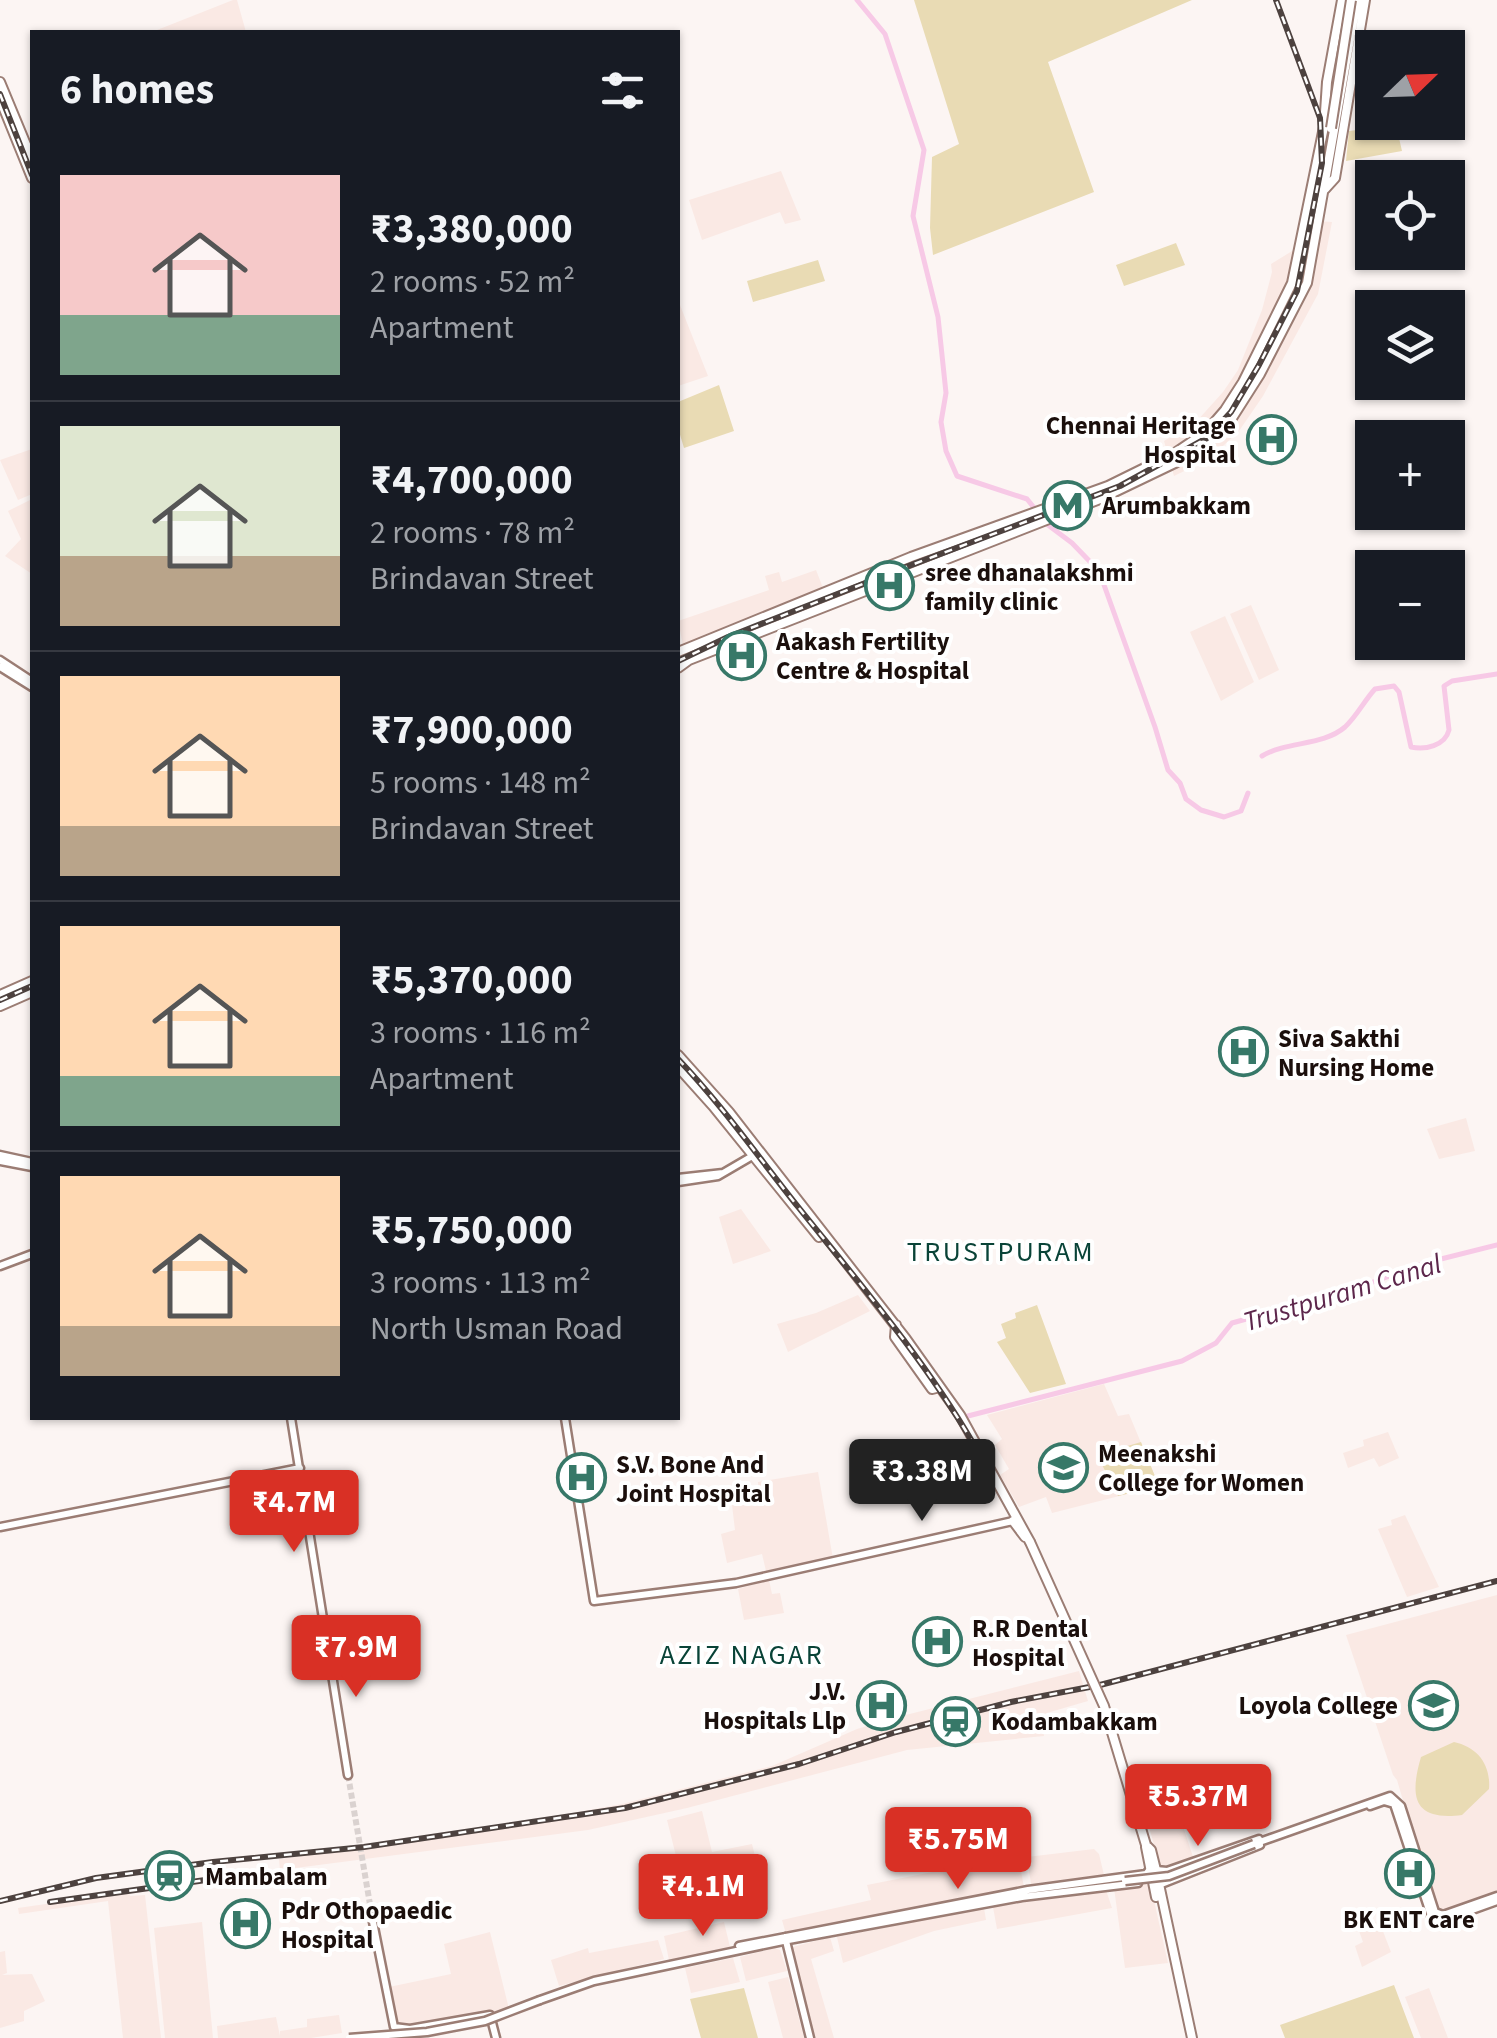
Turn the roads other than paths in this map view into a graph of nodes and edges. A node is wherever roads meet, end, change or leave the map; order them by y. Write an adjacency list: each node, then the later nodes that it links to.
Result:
1 (1349, 0): 3 (main road); 4 (main road); 7 (main road, bridge)
2 (1365, 0): 10 (main road)
3 (1336, 30): 4 (main road); 7 (main road)
4 (1351, 32): 7 (main road)
5 (0, 82): 8 (main road)
6 (0, 99): 9 (main road)
7 (1329, 128): 10 (main road); 11 (main road)
8 (30, 154)
9 (30, 173)
10 (1324, 190): 12 (main road)
11 (1305, 215): 12 (main road); 13 (main road)
12 (1320, 218): 14 (main road)
13 (1050, 506): 14 (main road); 15 (main road)
14 (1055, 517): 16 (main road)
15 (777, 611): 16 (main road); 17 (main road)
16 (782, 622): 19 (main road)
17 (680, 651)
18 (0, 663): 20 (main road)
19 (680, 667)
20 (30, 683)
21 (30, 983): 23 (main road)
22 (30, 993): 24 (main road)
23 (0, 995)
24 (0, 1006)
25 (680, 1058): 27 (main road)
26 (680, 1069): 27 (main road)
27 (738, 1130): 28 (main road)
28 (759, 1155): 31 (main road); 34 (main road); 42 (main road)
29 (0, 1158): 30 (main road)
30 (30, 1165)
31 (724, 1173): 32 (main road); 33 (main road)
32 (680, 1180)
33 (680, 1180)
34 (818, 1237)
35 (30, 1255): 36 (main road)
36 (0, 1266)
37 (290, 1420): 39 (main road)
38 (564, 1420): 40 (main road)
39 (300, 1468): 41 (main road); 43 (main road)
40 (1014, 1521): 42 (main road)
41 (0, 1527)
42 (1022, 1530): 47 (main road, bridge)
43 (348, 1772)
44 (1309, 1822): 45 (main road); 47 (main road); 52 (main road)
45 (1284, 1834): 46 (main road); 52 (main road)
46 (1264, 1840): 49 (main road); 50 (main road, bridge)
47 (1153, 1869): 48 (main road); 49 (main road)
48 (1138, 1879): 49 (main road); 50 (main road)
49 (1156, 1885): 62 (main road)
50 (1042, 1892): 54 (main road)
51 (1497, 1898): 52 (main road)
52 (1443, 1919)
53 (373, 1922): 55 (main road)
54 (784, 1939): 58 (main road, bridge); 61 (main road)
55 (376, 1940): 56 (main road); 57 (main road)
56 (420, 2028): 59 (main road); 60 (main road)
57 (392, 2037): 59 (main road)
58 (349, 2038)
59 (418, 2038)
60 (496, 2038)
61 (810, 2038)
62 (1190, 2038)

